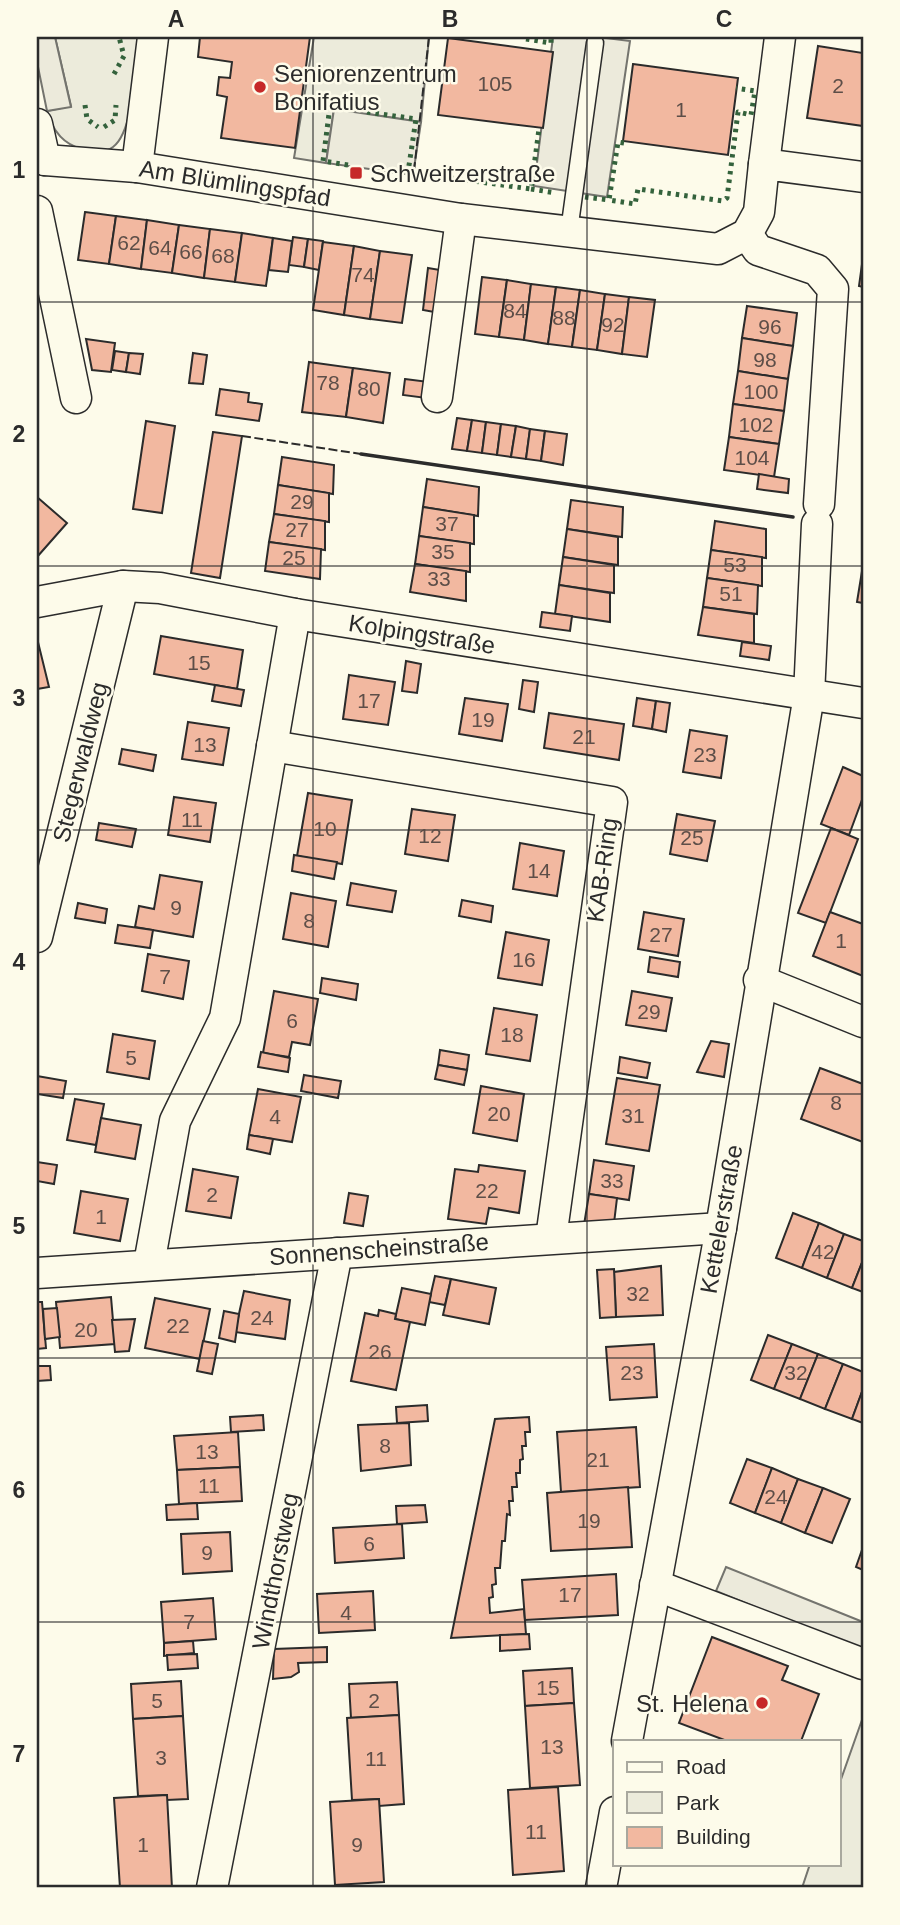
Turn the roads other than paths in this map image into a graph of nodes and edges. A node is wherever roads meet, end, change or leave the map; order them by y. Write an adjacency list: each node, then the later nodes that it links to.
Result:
1 (153, 37): 7 (street)
2 (780, 37): 6 (street)
3 (595, 43): 11 (lane)
4 (37, 124): 5 (street, Am Blümlingspfad)
5 (41, 163): 7 (street, Am Blümlingspfad)
6 (764, 164): 8 (street); 12 (street)
7 (137, 167): 10 (street, Am Blümlingspfad)
8 (863, 177)
9 (37, 211): 14 (street)
10 (461, 219): 11 (street, Am Blümlingspfad); 13 (street)
11 (569, 231): 12 (street, Am Blümlingspfad)
12 (747, 234): 18 (street)
13 (437, 397)
14 (76, 398)
15 (123, 586): 16 (street, Kolpingstraße); 17 (street, Kolpingstraße); 21 (street, Stegerwaldweg)
16 (37, 602)
17 (295, 614): 18 (street, Kolpingstraße); 20 (street)
18 (808, 695): 19 (street, Kolpingstraße); 22 (street, Kettelerstraße)
19 (863, 703)
20 (272, 746): 25 (street, KAB-Ring); 27 (street)
21 (37, 937)
22 (760, 980): 23 (street); 24 (street, Kettelerstraße)
23 (863, 1022)
24 (721, 1228): 25 (street, Sonnenscheinstraße); 29 (street, Kettelerstraße)
25 (551, 1238): 26 (street, Sonnenscheinstraße)
26 (337, 1253): 27 (street, Sonnenscheinstraße); 33 (street, Windthorstweg)
27 (149, 1264): 28 (street, Sonnenscheinstraße)
28 (37, 1273)
29 (655, 1585): 30 (street); 31 (street, Kettelerstraße)
30 (863, 1664)
31 (627, 1740)
32 (613, 1823): 34 (street)
33 (212, 1888)
34 (601, 1888)

